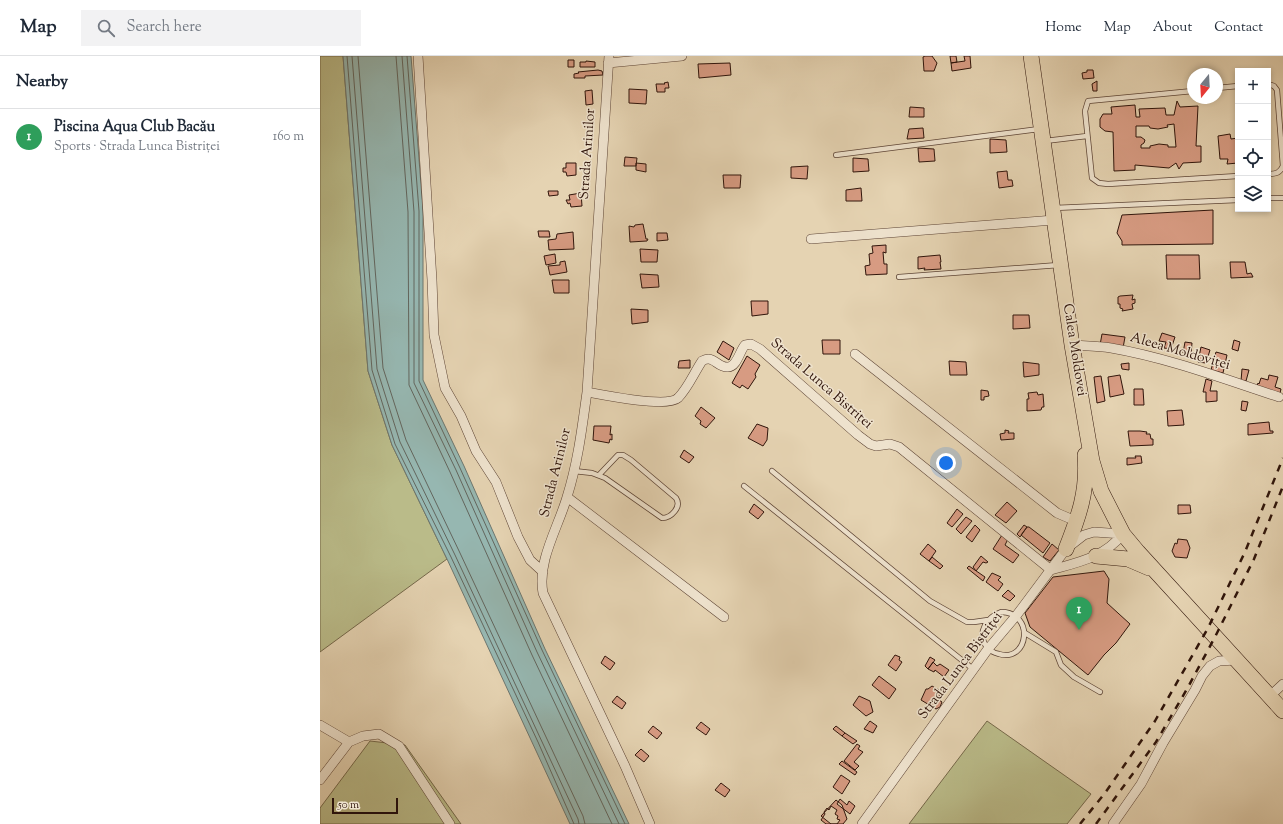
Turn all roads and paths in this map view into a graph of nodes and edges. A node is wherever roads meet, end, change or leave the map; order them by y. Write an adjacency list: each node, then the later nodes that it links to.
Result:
1 (418, 56): 37 (street)
2 (682, 56): 4 (street)
3 (1030, 56): 9 (main road, Calea Moldovei)
4 (609, 59): 23 (street, Strada Arinilor)
5 (1271, 85): 12 (lane)
6 (1235, 86): 7 (lane)
7 (1223, 87)
8 (1187, 92): 10 (lane)
9 (1042, 135): 10 (lane); 11 (lane); 17 (main road, Calea Moldovei)
10 (1087, 136): 13 (lane)
11 (836, 155)
12 (1271, 174)
13 (1235, 176)
14 (1271, 198): 15 (lane)
15 (1283, 198)
16 (1235, 200): 17 (lane)
17 (1053, 214): 18 (street); 19 (main road, Calea Moldovei)
18 (811, 240)
19 (1060, 265): 20 (lane); 21 (main road, Calea Moldovei)
20 (899, 277)
21 (1072, 345): 24 (main road, Calea Moldovei); 25 (street, Aleea Moldoviței)
22 (855, 354): 31 (street)
23 (587, 392): 26 (street, Strada Arinilor); 35 (street, Strada Lunca Bistriței)
24 (1081, 396): 31 (main road); 32 (main road, Calea Moldovei)
25 (1279, 397)
26 (574, 471): 28 (lane); 30 (street, Strada Arinilor)
27 (772, 471): 40 (lane)
28 (599, 475): 28 (lane)
29 (744, 486): 44 (lane)
30 (567, 497): 37 (street, Strada Arinilor); 39 (street)
31 (1077, 520): 33 (main road)
32 (1123, 534): 33 (street); 34 (street); 36 (main road, Calea Moldovei)
33 (1066, 549): 35 (street)
34 (1096, 556): 35 (street); 36 (main road)
35 (1051, 570): 38 (street, Strada Lunca Bistriței)
36 (1154, 571): 43 (main road, Calea Moldovei)
37 (543, 572): 53 (street, Strada Arinilor)
38 (1016, 616): 40 (lane); 41 (lane); 42 (street, Strada Lunca Bistriței)
39 (724, 617)
40 (988, 620): 42 (lane)
41 (1025, 633): 42 (lane); 46 (lane)
42 (988, 649): 44 (street, Strada Lunca Bistriței)
43 (1236, 660): 47 (main road, Calea Moldovei); 55 (street)
44 (974, 670): 54 (street, Strada Lunca Bistriței)
45 (1283, 684): 47 (street)
46 (1100, 692)
47 (1270, 696): 48 (main road, Calea Moldovei)
48 (1283, 711)
49 (320, 725): 50 (street)
50 (349, 742): 51 (street); 52 (street)
51 (320, 780)
52 (450, 824)
53 (650, 824)
54 (862, 824)
55 (1113, 824)

